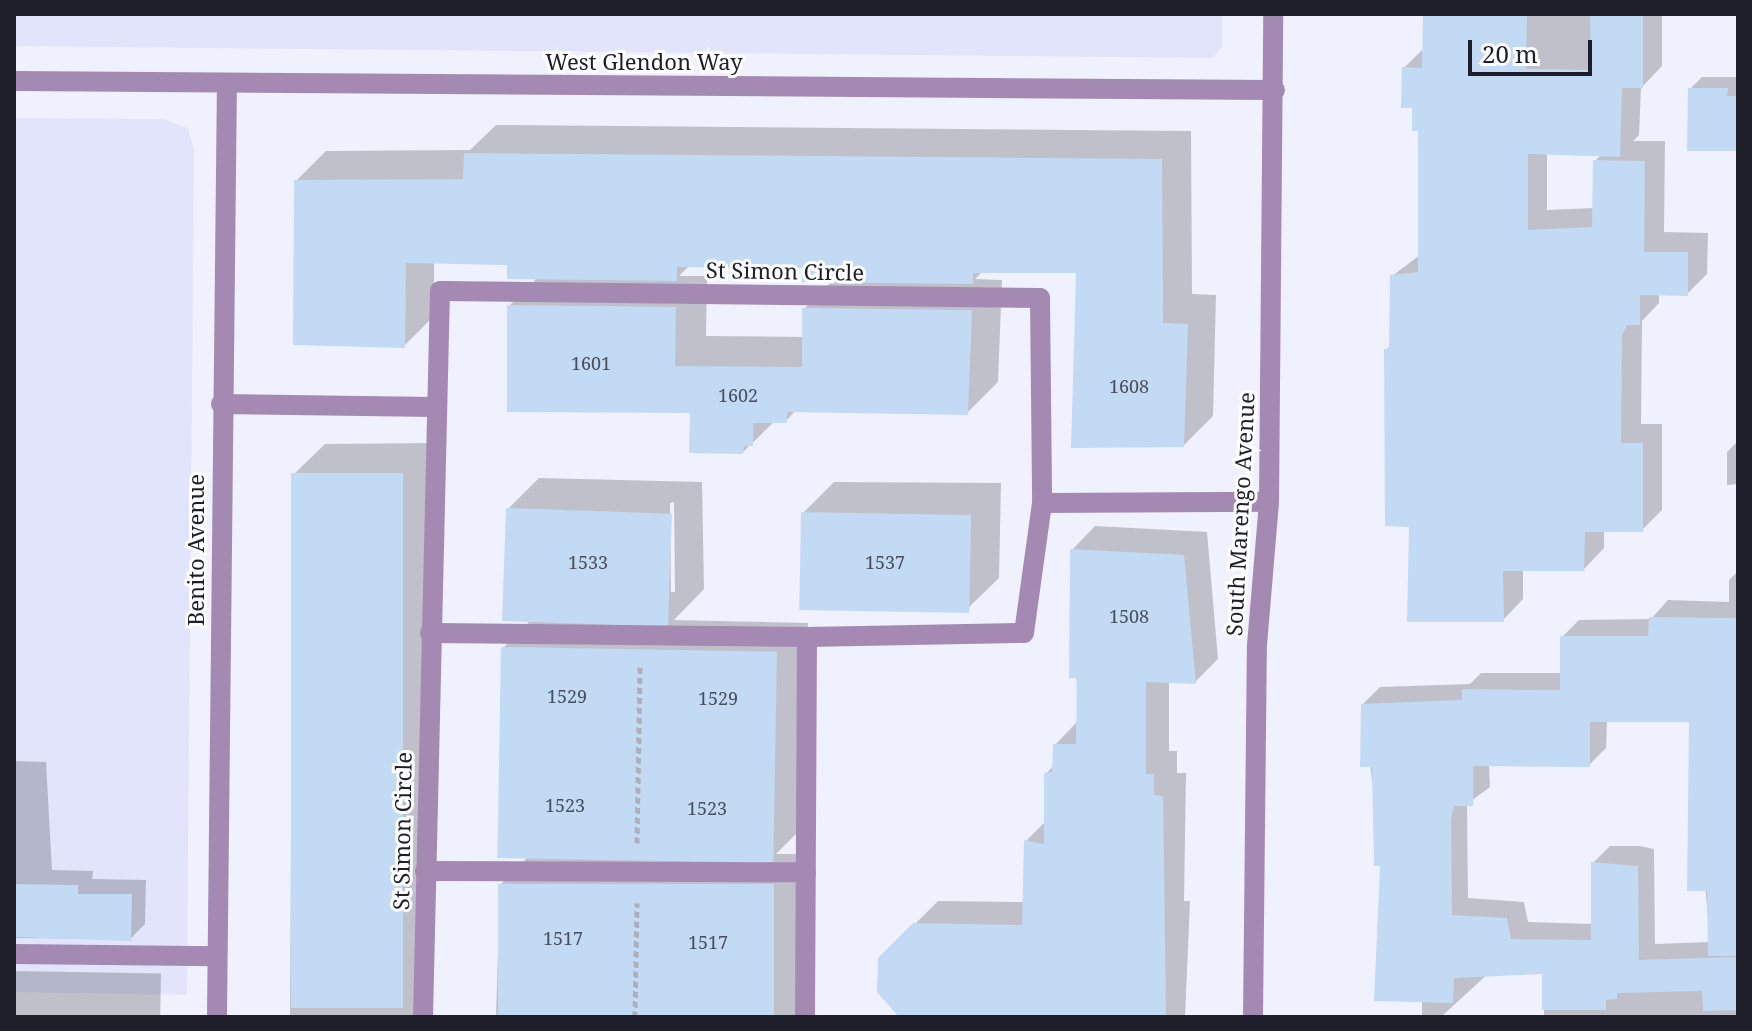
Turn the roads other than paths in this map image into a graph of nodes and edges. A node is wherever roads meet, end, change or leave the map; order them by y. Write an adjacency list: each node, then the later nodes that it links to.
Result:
1 (1273, 14): 4 (street, South Marengo Avenue)
2 (14, 81): 3 (street, West Glendon Way)
3 (227, 84): 4 (street, West Glendon Way); 5 (street, Benito Avenue)
4 (1275, 90): 7 (street, South Marengo Avenue)
5 (221, 404): 6 (street); 14 (street, Benito Avenue)
6 (434, 407): 8 (street, St Simon Circle); 9 (street, St Simon Circle)
7 (1269, 502): 8 (street); 18 (street, South Marengo Avenue)
8 (1042, 503): 10 (street, St Simon Circle)
9 (430, 633): 10 (street); 11 (street, St Simon Circle)
10 (807, 637): 12 (street)
11 (425, 871): 12 (street); 16 (street, St Simon Circle)
12 (806, 872): 17 (street)
13 (14, 954): 14 (street)
14 (217, 956): 15 (street, Benito Avenue)
15 (217, 1017)
16 (423, 1017)
17 (805, 1017)
18 (1253, 1017)

